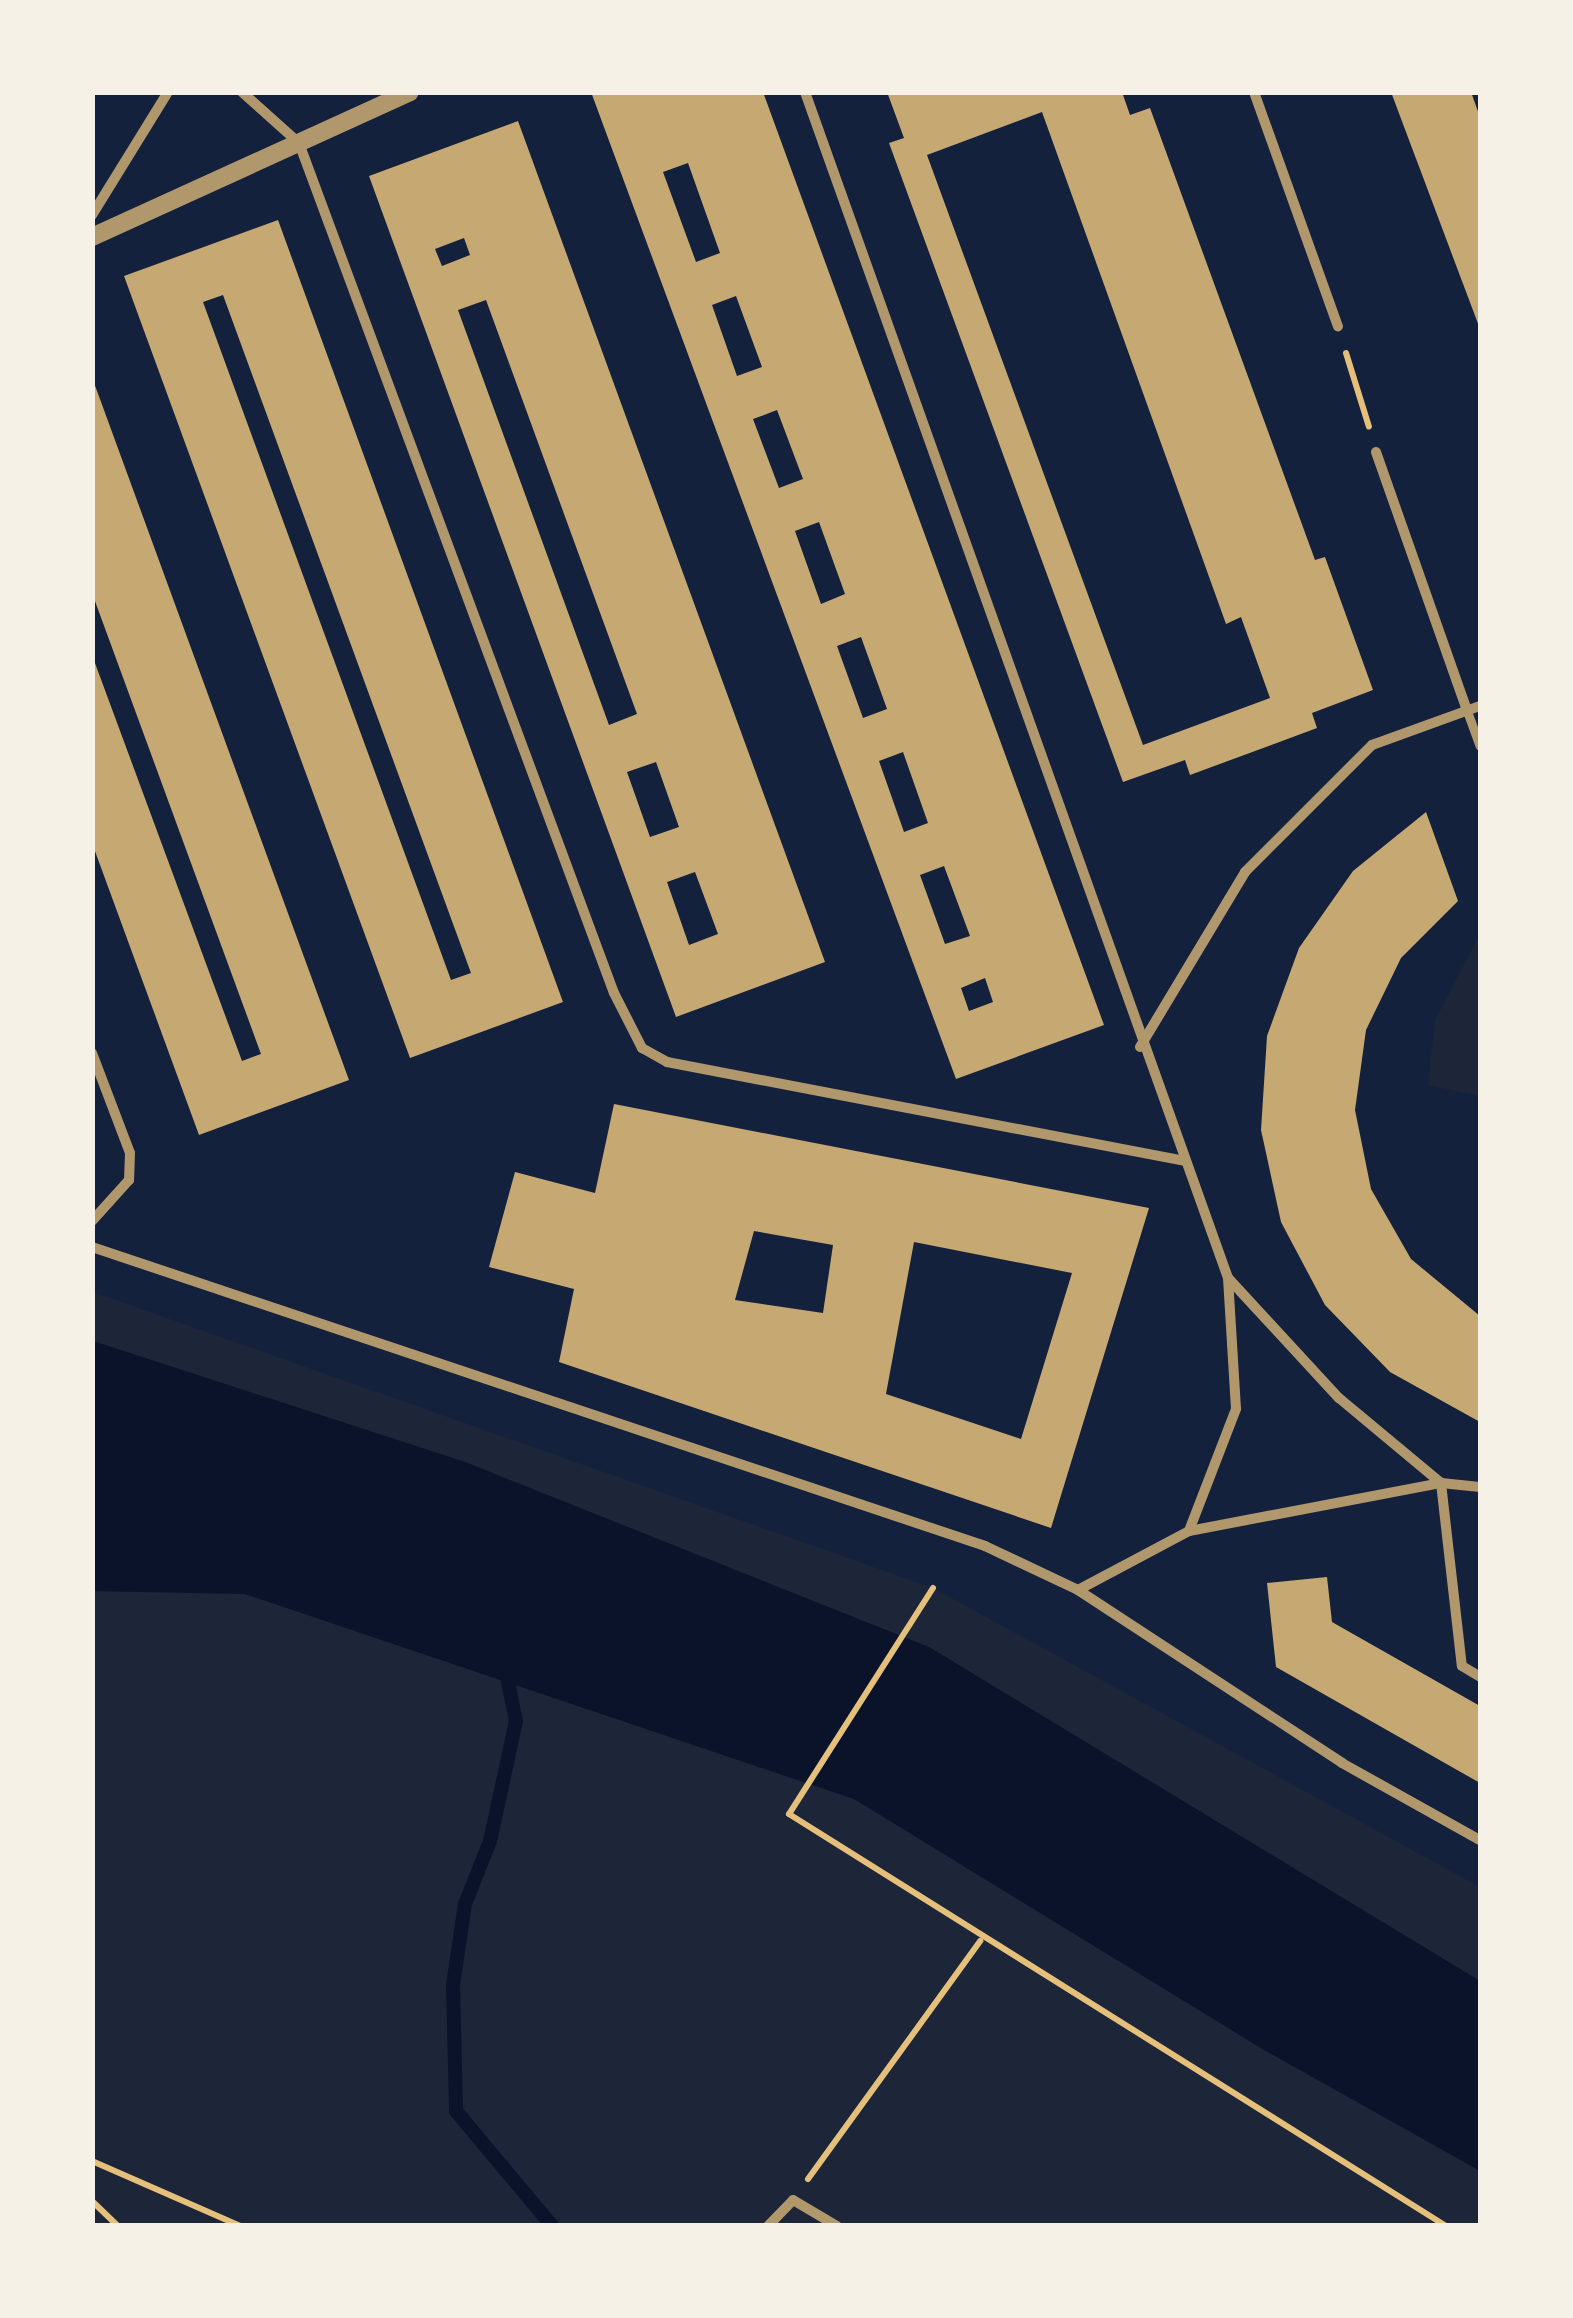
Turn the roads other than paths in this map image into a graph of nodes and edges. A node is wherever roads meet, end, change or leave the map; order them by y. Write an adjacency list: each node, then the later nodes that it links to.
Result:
1 (168, 92): 7 (street)
2 (242, 92): 6 (street)
3 (410, 92): 6 (street)
4 (805, 92): 14 (street)
5 (1254, 92): 9 (street)
6 (300, 143): 8 (street); 16 (street)
7 (92, 215)
8 (92, 237)
9 (1338, 326)
10 (1376, 452): 12 (street)
11 (1480, 706): 12 (street)
12 (1467, 711): 13 (street); 14 (street)
13 (1480, 746)
14 (1140, 1047): 16 (street)
15 (92, 1053): 17 (street)
16 (1186, 1161): 19 (street)
17 (92, 1221)
18 (92, 1247): 23 (street)
19 (1228, 1278): 20 (street); 22 (street)
20 (1441, 1482): 21 (street); 22 (street); 24 (street)
21 (1480, 1486)
22 (1189, 1531): 23 (street)
23 (1078, 1590): 25 (street)
24 (1480, 1677)
25 (1480, 1840)
26 (768, 2226): 27 (street)
27 (837, 2226)

